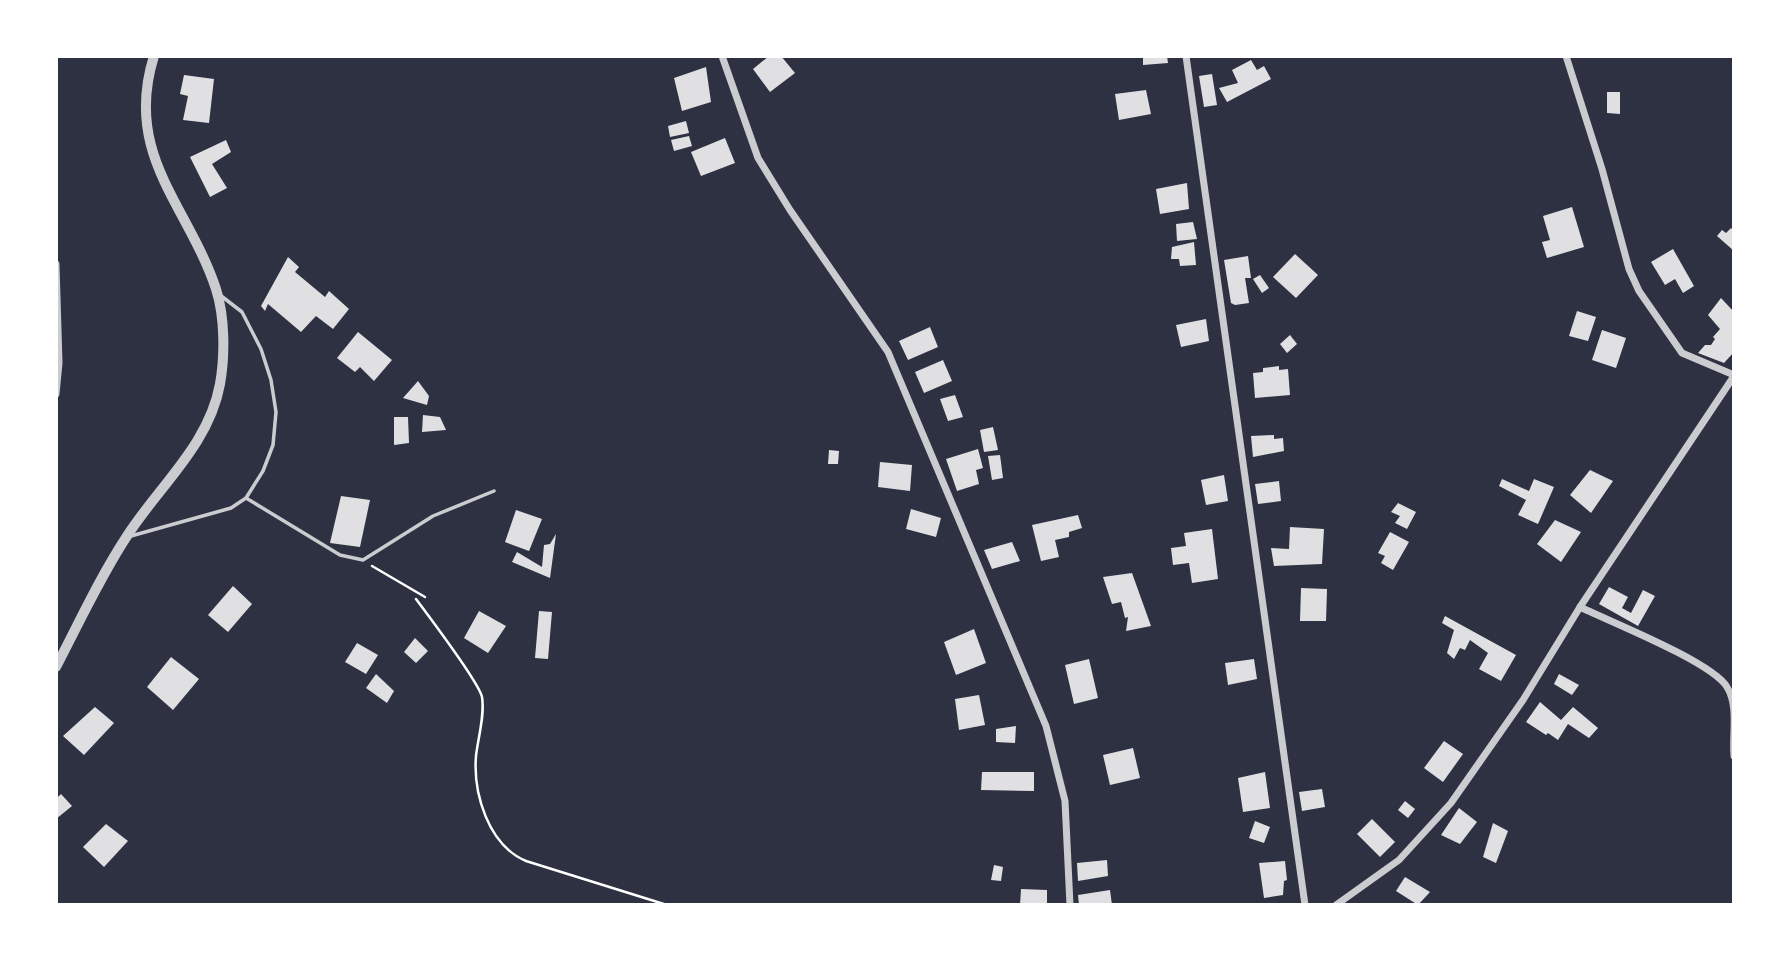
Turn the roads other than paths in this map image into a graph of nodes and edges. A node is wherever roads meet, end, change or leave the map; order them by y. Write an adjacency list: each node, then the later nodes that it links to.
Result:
1 (154, 56): 6 (street)
2 (722, 56): 15 (street)
3 (1186, 56): 16 (street)
4 (1566, 56): 7 (street)
5 (56, 264): 8 (street)
6 (217, 292): 10 (lane); 11 (street)
7 (1734, 376): 12 (street)
8 (56, 394)
9 (494, 491): 10 (lane)
10 (246, 498): 11 (lane)
11 (126, 538): 13 (street)
12 (1580, 607): 14 (street); 17 (street)
13 (56, 667)
14 (1734, 756)
15 (1070, 905)
16 (1305, 905)
17 (1336, 905)

